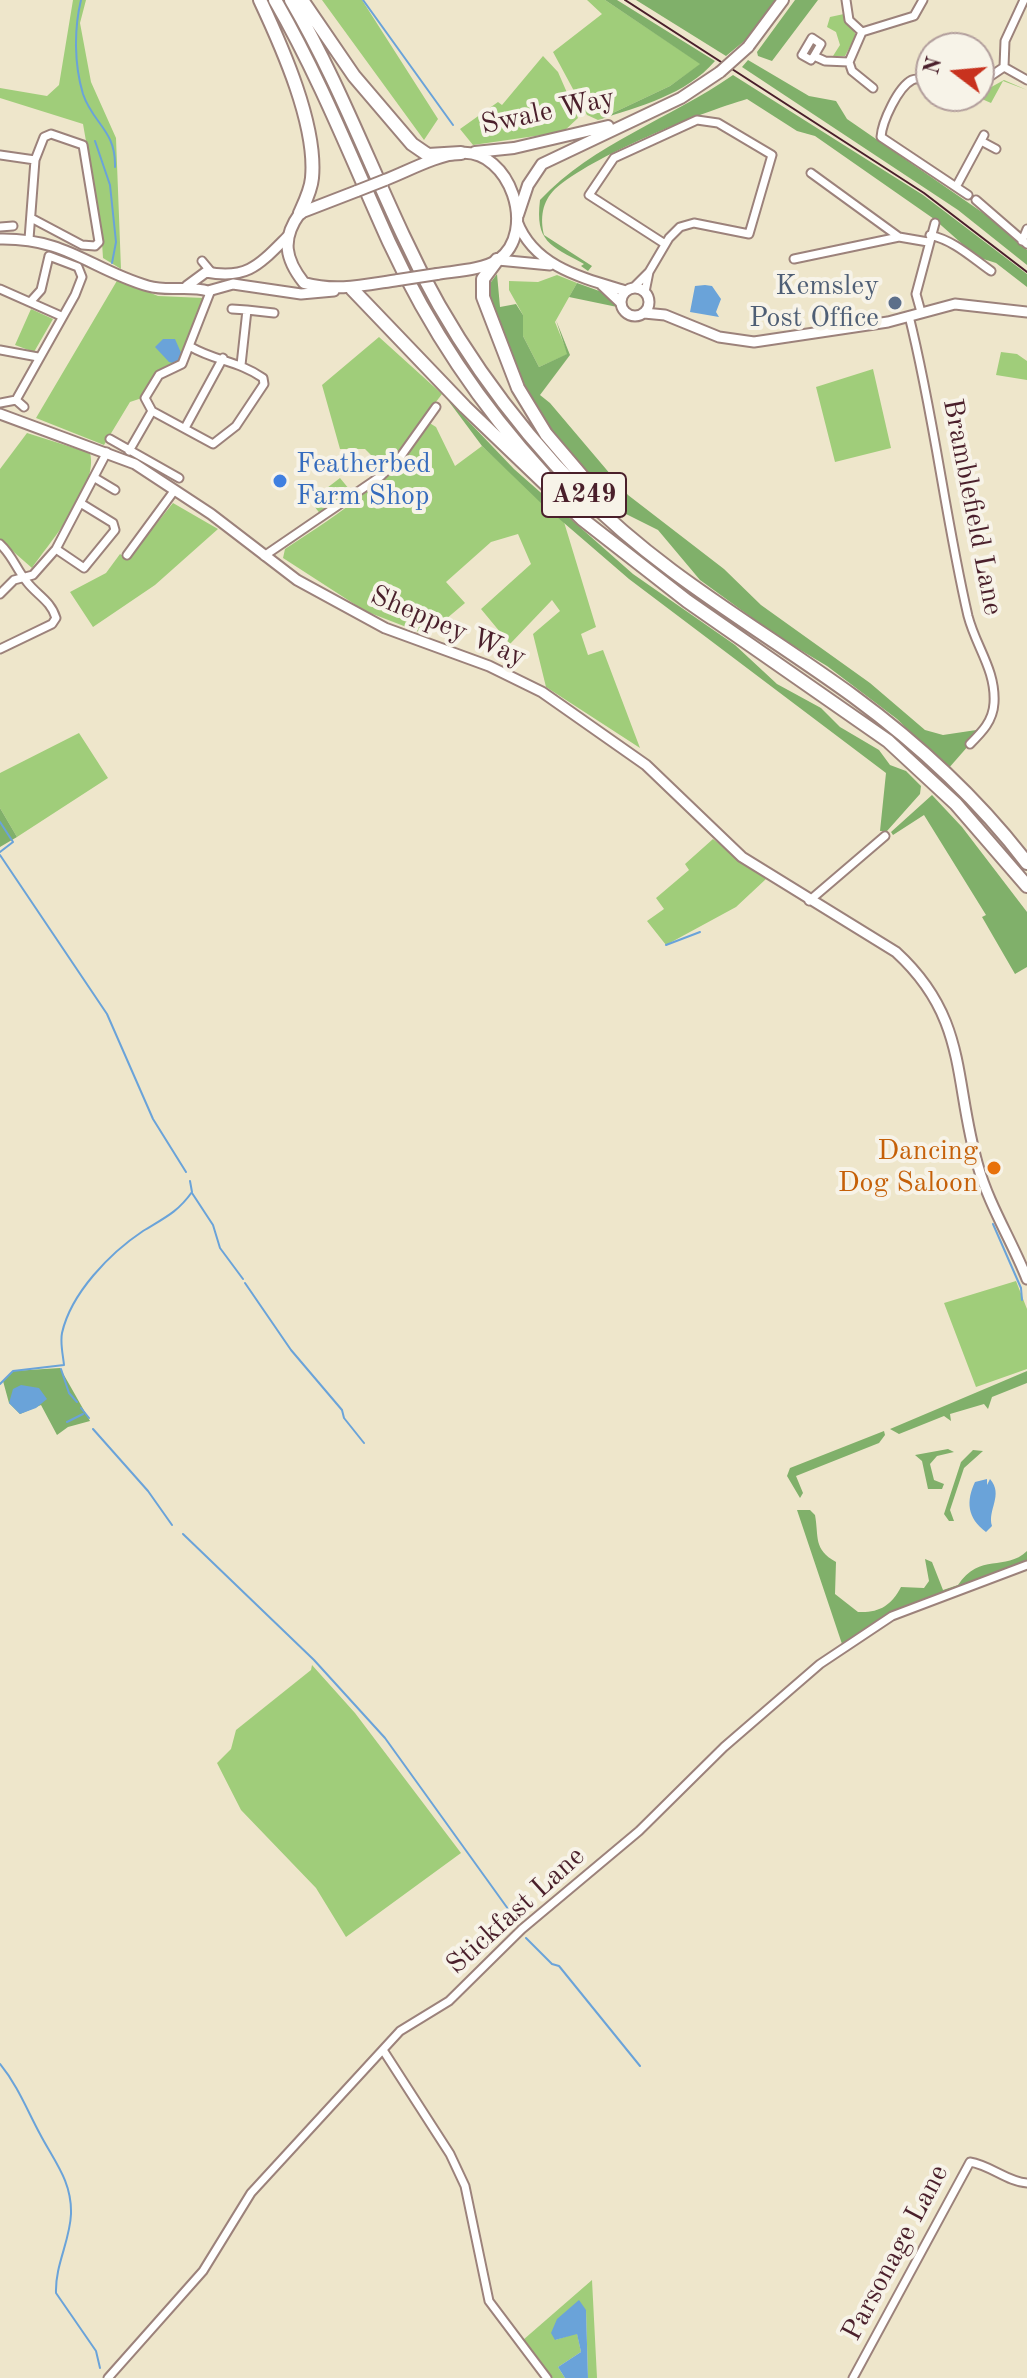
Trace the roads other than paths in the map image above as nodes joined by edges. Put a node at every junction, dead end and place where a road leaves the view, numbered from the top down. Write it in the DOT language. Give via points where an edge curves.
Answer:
graph roads {
  1 [pos="260,0"];
  2 [pos="275,0"];
  3 [pos="291,0"];
  4 [pos="302,0"];
  5 [pos="783,0"];
  6 [pos="846,0"];
  7 [pos="923,0"];
  8 [pos="1024,0"];
  9 [pos="862,32"];
  10 [pos="814,56"];
  11 [pos="849,62"];
  12 [pos="1004,67"];
  13 [pos="995,73"];
  14 [pos="915,80"];
  15 [pos="1027,80"];
  16 [pos="873,88"];
  17 [pos="645,115"];
  18 [pos="996,149"];
  19 [pos="461,153"];
  20 [pos="0,155"];
  21 [pos="35,160"];
  22 [pos="813,174"];
  23 [pos="956,187"];
  24 [pos="968,195"];
  25 [pos="976,200"];
  26 [pos="300,213"];
  27 [pos="516,218"];
  28 [pos="33,219"];
  29 [pos="935,223"];
  30 [pos="13,226"];
  31 [pos="0,227"];
  32 [pos="1027,229"];
  33 [pos="287,237"];
  34 [pos="899,237"];
  35 [pos="0,239"];
  36 [pos="29,239"];
  37 [pos="929,239"];
  38 [pos="1025,242"];
  39 [pos="665,244"];
  40 [pos="497,260"];
  41 [pos="794,260"];
  42 [pos="557,266"];
  43 [pos="991,271"];
  44 [pos="649,272"];
  45 [pos="201,276"];
  46 [pos="209,283"];
  47 [pos="602,285"];
  48 [pos="187,286"];
  49 [pos="0,289"];
  50 [pos="352,289"];
  51 [pos="630,289"];
  52 [pos="647,295"];
  53 [pos="32,300"];
  54 [pos="621,303"];
  55 [pos="232,309"];
  56 [pos="247,310"];
  57 [pos="921,312"];
  58 [pos="1027,312"];
  59 [pos="274,313"];
  60 [pos="644,313"];
  61 [pos="665,315"];
  62 [pos="61,316"];
  63 [pos="909,316"];
  64 [pos="191,347"];
  65 [pos="0,350"];
  66 [pos="38,357"];
  67 [pos="223,358"];
  68 [pos="241,365"];
  69 [pos="16,400"];
  70 [pos="0,403"];
  71 [pos="24,407"];
  72 [pos="436,407"];
  73 [pos="152,411"];
  74 [pos="0,414"];
  75 [pos="186,426"];
  76 [pos="110,439"];
  77 [pos="129,450"];
  78 [pos="107,452"];
  79 [pos="123,460"];
  80 [pos="95,478"];
  81 [pos="179,478"];
  82 [pos="115,490"];
  83 [pos="174,491"];
  84 [pos="82,504"];
  85 [pos="0,544"];
  86 [pos="56,549"];
  87 [pos="127,555"];
  88 [pos="264,556"];
  89 [pos="665,566"];
  90 [pos="23,577"];
  91 [pos="658,579"];
  92 [pos="0,594"];
  93 [pos="0,649"];
  94 [pos="970,744"];
  95 [pos="885,836"];
  96 [pos="1027,863"];
  97 [pos="1027,886"];
  98 [pos="809,901"];
  99 [pos="1027,1279"];
  100 [pos="1027,1565"];
  101 [pos="383,2050"];
  102 [pos="1027,2183"];
  103 [pos="108,2378"];
  104 [pos="547,2378"];
  105 [pos="853,2378"];
  1 -- 26 [label="highway" via="283,54 311,150 313,178"];
  2 -- 91 [label="highway, A249" via="308,58 403,269 452,354 548,478"];
  3 -- 89 [label="highway, A249" via="331,73 403,236 460,341 552,461"];
  4 -- 19 [label="highway" via="354,76 412,144 428,155"];
  5 -- 17 [label="main road, Swale Way, bridge" via="748,47 720,72"];
  6 -- 9 [label="street" via="849,20"];
  7 -- 9 [label="street" via="914,16"];
  8 -- 12 [label="street" via="1005,41"];
  9 -- 11 [label="street"];
  10 -- 11 [label="street"];
  11 -- 16 [label="street"];
  12 -- 13 [label="street"];
  12 -- 15 [label="street"];
  14 -- 23 [label="street" via="896,101 882,138"];
  17 -- 19 [label="main road, Swale Way" via="529,145"];
  17 -- 27 [label="main road, Swale Way" via="542,164"];
  18 -- 23 [label="street" via="982,138"];
  19 -- 26 [label="main road, Swale Way, bridge"];
  19 -- 27 [label="main road" via="480,156 505,176"];
  20 -- 21 [label="street"];
  21 -- 28 [label="street"];
  21 -- 28 [label="street" via="44,137 51,134 83,145 99,242 82,245"];
  22 -- 34 [label="street"];
  23 -- 24 [label="street"];
  25 -- 38 [label="street"];
  26 -- 33 [label="main road"];
  27 -- 40 [label="main road, Swale Way" via="514,235"];
  27 -- 42 [label="street" via="534,253"];
  28 -- 36 [label="street"];
  29 -- 37 [label="street"];
  30 -- 31 [label="street"];
  32 -- 38 [label="street"];
  33 -- 46 [label="street" via="253,270"];
  33 -- 50 [label="main road" via="288,261 304,283"];
  34 -- 37 [label="street"];
  34 -- 41 [label="street"];
  35 -- 36 [label="street"];
  36 -- 48 [label="street" via="64,247 143,284 174,290"];
  37 -- 43 [label="street" via="953,241 980,268"];
  37 -- 57 [label="street" via="916,294"];
  39 -- 39 [label="street" via="689,223 749,234 772,155 707,120 614,158 589,195"];
  39 -- 44 [label="street"];
  40 -- 42 [label="street"];
  40 -- 50 [label="main road, bridge"];
  40 -- 89 [label="highway, A249" via="483,279 483,297 524,399 566,460"];
  42 -- 47 [label="street"];
  44 -- 51 [label="street"];
  44 -- 52 [label="street"];
  45 -- 46 [label="street"];
  45 -- 46 [label="street" via="202,261"];
  45 -- 48 [label="street"];
  46 -- 48 [label="street"];
  46 -- 50 [label="street" via="301,294"];
  46 -- 64 [label="street"];
  47 -- 51 [label="street"];
  47 -- 54 [label="street"];
  49 -- 53 [label="street"];
  50 -- 91 [label="highway, A249" via="547,487"];
  51 -- 52 [label="street"];
  51 -- 54 [label="street"];
  52 -- 60 [label="street"];
  52 -- 61 [label="street"];
  53 -- 62 [label="street" via="39,309"];
  53 -- 62 [label="street" via="41,290 49,256 78,267 80,282"];
  54 -- 60 [label="street" via="627,314"];
  55 -- 56 [label="street"];
  56 -- 59 [label="street"];
  56 -- 68 [label="street"];
  57 -- 58 [label="street" via="964,303"];
  57 -- 63 [label="street"];
  60 -- 61 [label="street"];
  61 -- 63 [label="street" via="719,337 754,342"];
  62 -- 66 [label="street"];
  63 -- 94 [label="street, Bramblefield Lane" via="969,618 992,676 990,721"];
  64 -- 67 [label="street"];
  64 -- 73 [label="street" via="177,369 159,375 145,398"];
  65 -- 66 [label="street"];
  66 -- 69 [label="street"];
  67 -- 68 [label="street"];
  67 -- 75 [label="street"];
  68 -- 75 [label="street" via="264,384 236,426 213,444"];
  69 -- 70 [label="street"];
  69 -- 71 [label="street"];
  72 -- 88 [label="street" via="381,476"];
  73 -- 75 [label="street"];
  73 -- 77 [label="street"];
  74 -- 78 [label="street"];
  76 -- 77 [label="street"];
  77 -- 79 [label="street"];
  77 -- 81 [label="street"];
  78 -- 79 [label="street"];
  78 -- 80 [label="street"];
  79 -- 83 [label="street, Sheppey Way"];
  80 -- 82 [label="street"];
  80 -- 84 [label="street"];
  83 -- 87 [label="street"];
  83 -- 88 [label="street, Sheppey Way"];
  84 -- 86 [label="street"];
  84 -- 86 [label="street" via="113,523 115,530 84,568"];
  85 -- 90 [label="street" via="13,555"];
  86 -- 90 [label="street" via="33,575"];
  88 -- 98 [label="street, Sheppey Way" via="385,628 489,666 542,692 646,765 742,857"];
  89 -- 96 [label="highway, A249" via="896,728 967,795"];
  90 -- 92 [label="street"];
  90 -- 93 [label="street" via="56,618"];
  91 -- 97 [label="highway, A249" via="888,741 956,804"];
  95 -- 98 [label="street"];
  98 -- 99 [label="street, Sheppey Way" via="896,952 936,1003 957,1050 965,1116 979,1170"];
  100 -- 101 [label="street, Stickfast Lane" via="892,1616 820,1664 724,1747 639,1831 522,1929 460,1991 400,2031"];
  101 -- 103 [label="street, Stickfast Lane" via="251,2193 203,2271"];
  101 -- 104 [label="street" via="465,2186 489,2301"];
  102 -- 105 [label="street, Parsonage Lane" via="970,2162"];
}
